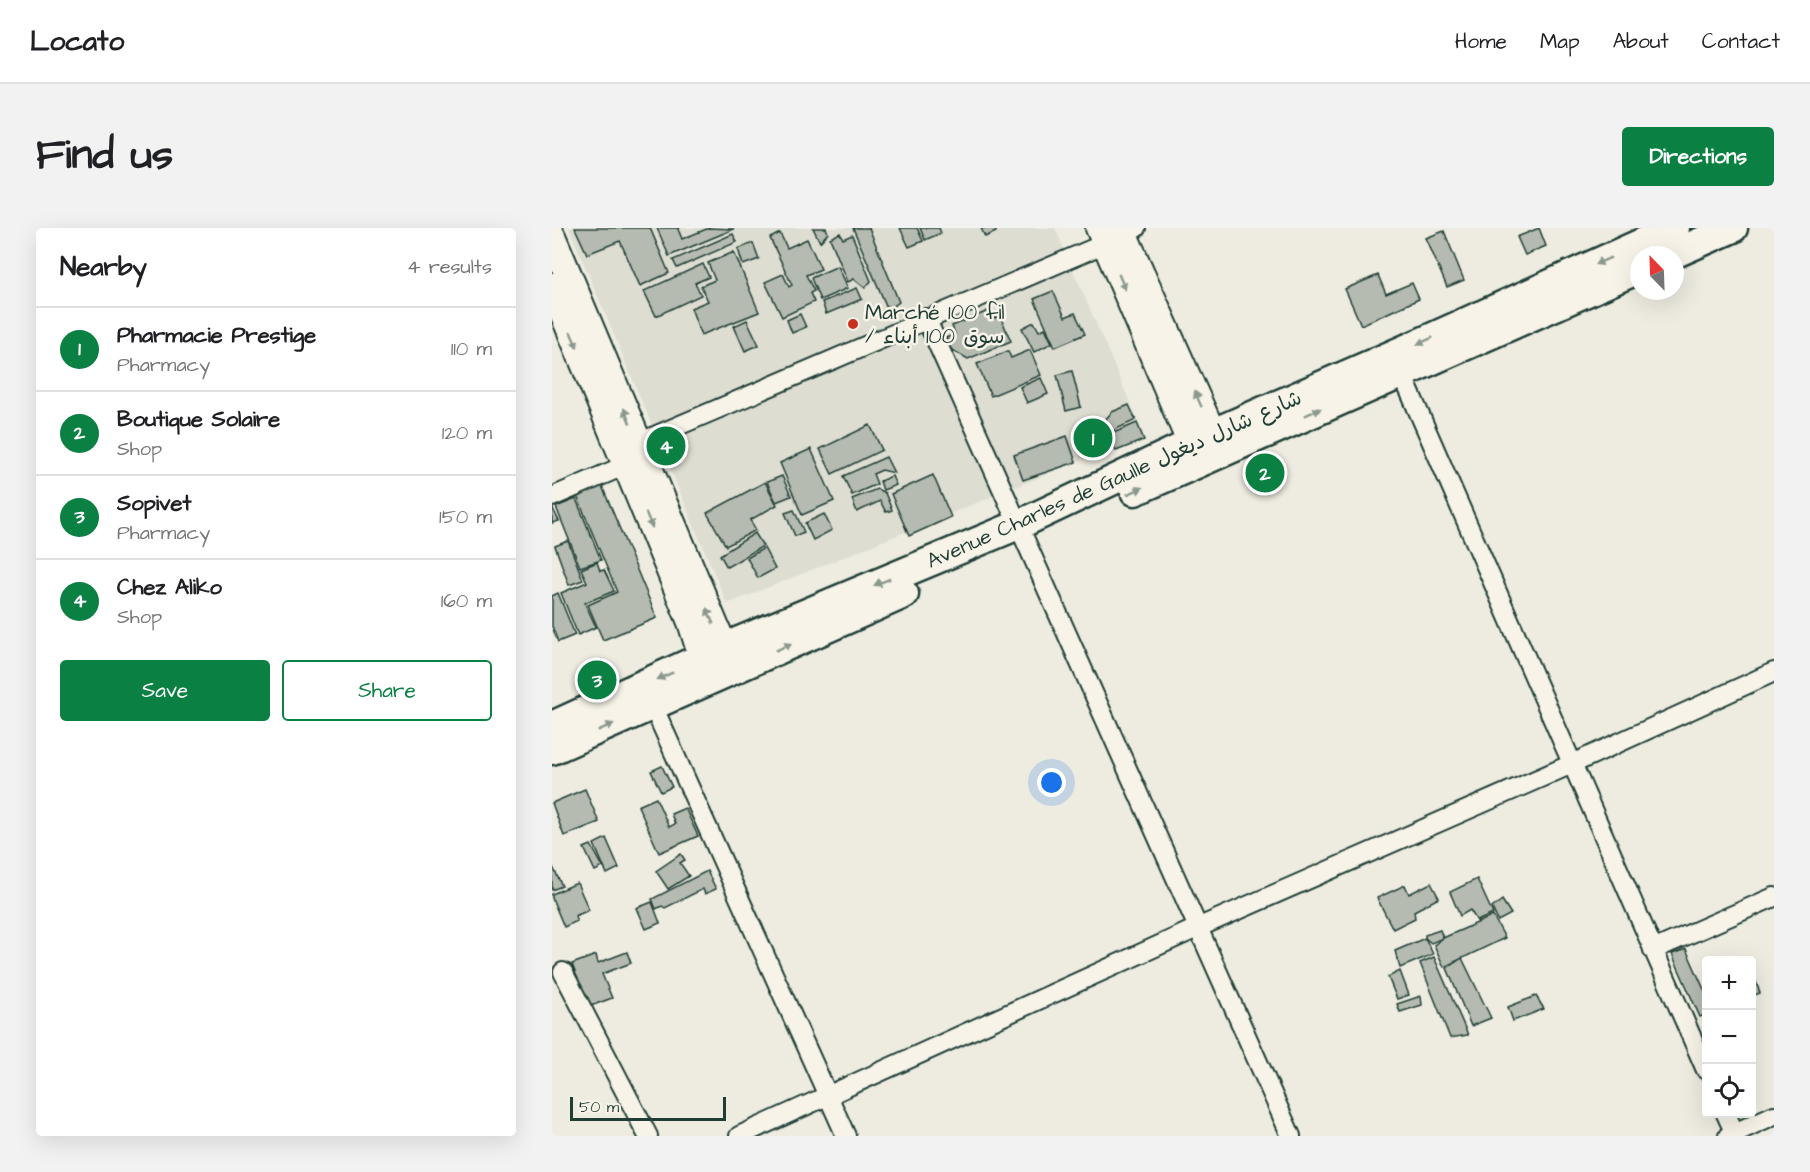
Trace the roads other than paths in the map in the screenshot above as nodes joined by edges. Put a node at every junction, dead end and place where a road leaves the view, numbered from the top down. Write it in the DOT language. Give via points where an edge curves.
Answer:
graph roads {
  1 [pos="1675,228"];
  2 [pos="1733,228"];
  3 [pos="1117,232"];
  4 [pos="552,236"];
  5 [pos="1684,249"];
  6 [pos="1630,273"];
  7 [pos="553,291"];
  8 [pos="926,318"];
  9 [pos="1402,374"];
  10 [pos="1206,448"];
  11 [pos="632,454"];
  12 [pos="552,497"];
  13 [pos="1021,533"];
  14 [pos="717,664"];
  15 [pos="1774,672"];
  16 [pos="653,706"];
  17 [pos="552,726"];
  18 [pos="552,750"];
  19 [pos="1572,764"];
  20 [pos="1774,897"];
  21 [pos="1197,928"];
  22 [pos="1653,950"];
  23 [pos="563,972"];
  24 [pos="1704,1064"];
  25 [pos="828,1096"];
  26 [pos="1774,1115"];
  27 [pos="1728,1118"];
  28 [pos="1733,1135"];
  29 [pos="648,1136"];
  30 [pos="739,1136"];
  31 [pos="846,1136"];
  32 [pos="1291,1136"];
  1 -- 10 [label="main road, Avenue Charles de Gaulle شارع شارل ديغول, one-way" via="1424,341"];
  2 -- 5 [label="main road"];
  3 -- 8 [label="street"];
  3 -- 10 [label="main road"];
  11 -- 4 [label="main road, one-way"];
  6 -- 9 [label="main road, Avenue Charles de Gaulle شارع شارل ديغول"];
  7 -- 11 [label="main road, one-way"];
  8 -- 11 [label="street"];
  8 -- 13 [label="street"];
  10 -- 9 [label="main road, Avenue Charles de Gaulle شارع شارل ديغول, one-way"];
  9 -- 19 [label="street"];
  10 -- 13 [label="main road, Avenue Charles de Gaulle شارع شارل ديغول"];
  11 -- 12 [label="street"];
  11 -- 14 [label="main road"];
  13 -- 14 [label="main road, Avenue Charles de Gaulle شارع شارل ديغول"];
  13 -- 21 [label="street"];
  14 -- 16 [label="main road, Avenue Charles de Gaulle شارع شارل ديغول"];
  14 -- 17 [label="main road, Avenue Charles de Gaulle شارع شارل ديغول, one-way"];
  15 -- 19 [label="street"];
  18 -- 16 [label="main road, Avenue Charles de Gaulle شارع شارل ديغول, one-way"];
  16 -- 25 [label="street"];
  19 -- 21 [label="street"];
  19 -- 22 [label="street"];
  20 -- 22 [label="street"];
  21 -- 25 [label="street"];
  21 -- 32 [label="street"];
  22 -- 24 [label="street"];
  23 -- 29 [label="street"];
  25 -- 30 [label="street"];
  25 -- 31 [label="street"];
  26 -- 28 [label="street"];
  27 -- 28 [label="street"];
}
